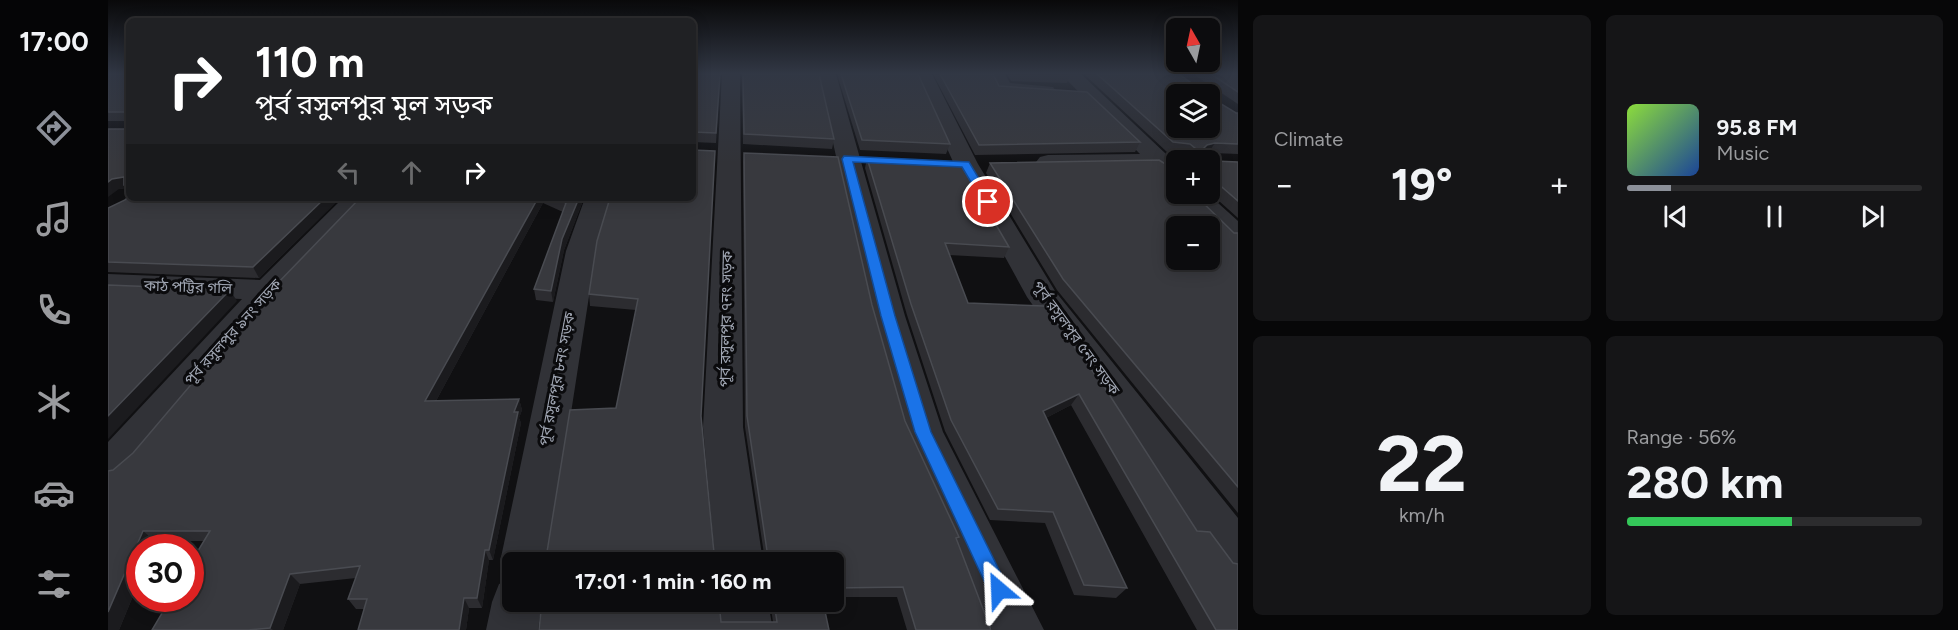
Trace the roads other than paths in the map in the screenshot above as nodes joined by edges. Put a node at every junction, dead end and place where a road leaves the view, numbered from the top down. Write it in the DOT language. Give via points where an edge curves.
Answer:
graph roads {
  1 [pos="730,103"];
  2 [pos="834,103"];
  3 [pos="938,103"];
  4 [pos="1101,103"];
  5 [pos="1166,159"];
  6 [pos="1166,160"];
  7 [pos="1025,163"];
  8 [pos="355,201"];
  9 [pos="596,201"];
  10 [pos="1204,204"];
  11 [pos="1238,236"];
  12 [pos="108,284"];
  13 [pos="268,290"];
  14 [pos="108,466"];
  15 [pos="526,552"];
  16 [pos="738,552"];
  17 [pos="1238,555"];
  18 [pos="515,612"];
  19 [pos="744,612"];
  20 [pos="512,630"];
  21 [pos="747,630"];
  22 [pos="1018,630"];
  1 -- 16 [label="street, পূর্ব রসুলপুর ৭নং সড়ক" via="723,427"];
  2 -- 22 [label="street" via="888,316 923,432"];
  3 -- 17 [label="street, পূর্ব রসুলপুর ৫নং সড়ক" via="1043,297"];
  4 -- 5 [label="street"];
  6 -- 7 [label="street"];
  8 -- 13 [label="street, পূর্ব রসুলপুর ৯নং সড়ক"];
  9 -- 15 [label="street, পূর্ব রসুলপুর ৮নং সড়ক" via="581,250"];
  10 -- 11 [label="street"];
  12 -- 13 [label="street, কাঠ পট্টির গলি"];
  13 -- 14 [label="street, পূর্ব রসুলপুর ৯নং সড়ক" via="127,451"];
  18 -- 20 [label="street"];
  19 -- 21 [label="street"];
}
